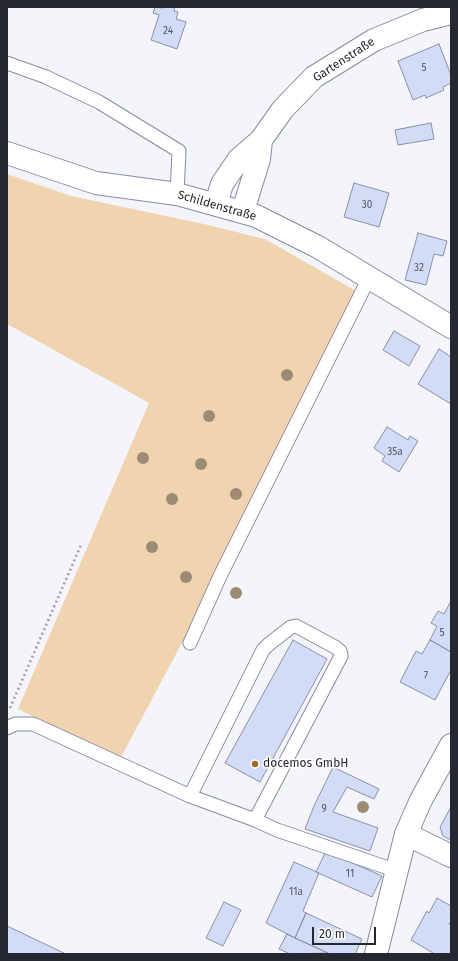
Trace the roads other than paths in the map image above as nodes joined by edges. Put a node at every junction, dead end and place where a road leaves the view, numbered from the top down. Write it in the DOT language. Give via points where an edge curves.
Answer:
graph roads {
  1 [pos="451,13"];
  2 [pos="7,63"];
  3 [pos="261,140"];
  4 [pos="7,153"];
  5 [pos="177,194"];
  6 [pos="216,204"];
  7 [pos="243,211"];
  8 [pos="369,278"];
  9 [pos="451,327"];
  10 [pos="190,643"];
  11 [pos="7,728"];
  12 [pos="451,745"];
  13 [pos="190,796"];
  14 [pos="255,820"];
  15 [pos="406,834"];
  16 [pos="451,856"];
  17 [pos="397,871"];
  18 [pos="376,954"];
  1 -- 3 [label="street, Gartenstraße" via="423,20 374,40 314,77 283,109"];
  2 -- 5 [label="lane" via="46,77 100,102 179,151"];
  3 -- 6 [label="street, Gartenstraße" via="239,159 222,184"];
  3 -- 7 [label="street, Gartenstraße"];
  4 -- 5 [label="street, Schildenstraße" via="96,183"];
  5 -- 6 [label="street, Schildenstraße"];
  6 -- 7 [label="street, Schildenstraße"];
  7 -- 8 [label="street, Schildenstraße" via="318,247"];
  8 -- 9 [label="street, Schildenstraße"];
  8 -- 10 [label="lane" via="220,576"];
  11 -- 13 [label="lane" via="15,724 33,724"];
  12 -- 15 [label="street"];
  13 -- 14 [label="lane"];
  13 -- 14 [label="lane" via="263,650 296,626 335,647 341,656"];
  14 -- 17 [label="lane"];
  15 -- 16 [label="street"];
  15 -- 17 [label="street"];
  17 -- 18 [label="street"];
}
